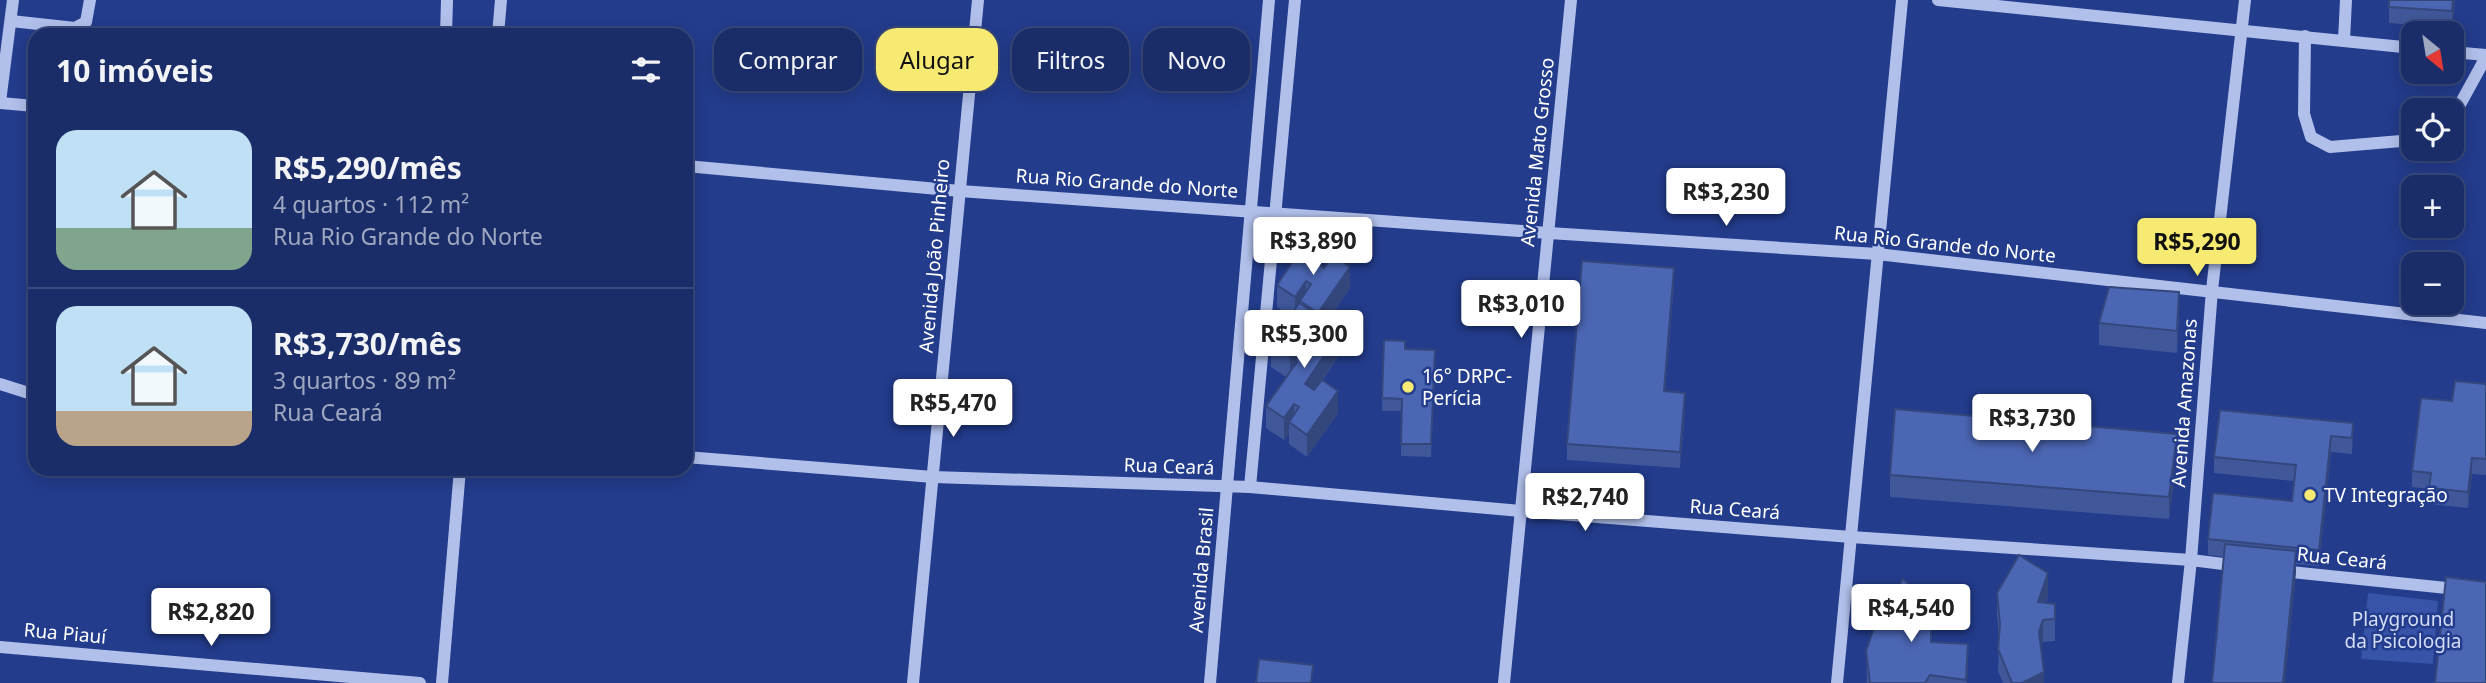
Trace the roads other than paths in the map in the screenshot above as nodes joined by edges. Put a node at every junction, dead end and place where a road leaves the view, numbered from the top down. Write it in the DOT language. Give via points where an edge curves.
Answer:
graph roads {
  1 [pos="13,0"];
  2 [pos="90,0"];
  3 [pos="447,0"];
  4 [pos="500,0"];
  5 [pos="978,0"];
  6 [pos="1269,0"];
  7 [pos="1295,0"];
  8 [pos="1572,0"];
  9 [pos="1902,0"];
  10 [pos="1938,0"];
  11 [pos="2245,0"];
  12 [pos="2346,0"];
  13 [pos="10,21"];
  14 [pos="56,28"];
  15 [pos="79,28"];
  16 [pos="446,28"];
  17 [pos="498,28"];
  18 [pos="2243,30"];
  19 [pos="2305,36"];
  20 [pos="2344,40"];
  21 [pos="2401,47"];
  22 [pos="2464,53"];
  23 [pos="2486,56"];
  24 [pos="2463,98"];
  25 [pos="0,103"];
  26 [pos="28,105"];
  27 [pos="2401,141"];
  28 [pos="693,167"];
  29 [pos="960,191"];
  30 [pos="1251,211"];
  31 [pos="1277,212"];
  32 [pos="1549,233"];
  33 [pos="1877,254"];
  34 [pos="2212,292"];
  35 [pos="2486,323"];
  36 [pos="0,384"];
  37 [pos="28,393"];
  38 [pos="693,458"];
  39 [pos="459,476"];
  40 [pos="933,477"];
  41 [pos="1250,487"];
  42 [pos="1227,488"];
  43 [pos="1521,511"];
  44 [pos="1851,537"];
  45 [pos="2191,560"];
  46 [pos="2248,567"];
  47 [pos="2272,570"];
  48 [pos="2486,592"];
  49 [pos="0,647"];
  50 [pos="420,683"];
  51 [pos="442,683"];
  52 [pos="913,683"];
  53 [pos="1210,683"];
  54 [pos="1504,683"];
  55 [pos="1837,683"];
  56 [pos="2178,683"];
  1 -- 13 [label="street"];
  2 -- 15 [label="street" via="86,22"];
  3 -- 16 [label="street"];
  4 -- 17 [label="street"];
  5 -- 29 [label="street, Avenida João Pinheiro"];
  6 -- 30 [label="street, Avenida Brasil"];
  7 -- 31 [label="street"];
  8 -- 32 [label="street, Avenida Mato Grosso"];
  9 -- 33 [label="street"];
  10 -- 18 [label="street"];
  11 -- 18 [label="street, Avenida Amazonas"];
  12 -- 20 [label="street"];
  13 -- 14 [label="street"];
  13 -- 25 [label="street"];
  18 -- 19 [label="street"];
  18 -- 34 [label="street, Avenida Amazonas"];
  19 -- 20 [label="street"];
  19 -- 27 [label="street" via="2304,114 2311,137 2330,147"];
  20 -- 21 [label="street"];
  22 -- 23 [label="street"];
  23 -- 24 [label="street"];
  25 -- 26 [label="street"];
  28 -- 29 [label="street, Rua Rio Grande do Norte"];
  29 -- 30 [label="street, Rua Rio Grande do Norte"];
  29 -- 40 [label="street, Avenida João Pinheiro"];
  30 -- 31 [label="street, Rua Rio Grande do Norte"];
  30 -- 42 [label="street, Avenida Brasil"];
  31 -- 32 [label="street, Rua Rio Grande do Norte"];
  31 -- 41 [label="street"];
  32 -- 33 [label="street, Rua Rio Grande do Norte"];
  32 -- 43 [label="street, Avenida Mato Grosso"];
  33 -- 34 [label="street, Rua Rio Grande do Norte"];
  33 -- 44 [label="street"];
  34 -- 35 [label="street, Rua Rio Grande do Norte"];
  34 -- 45 [label="street, Avenida Amazonas"];
  36 -- 37 [label="street"];
  38 -- 40 [label="street, Rua Ceará"];
  39 -- 51 [label="street"];
  40 -- 42 [label="street, Rua Ceará"];
  40 -- 52 [label="street, Avenida João Pinheiro"];
  41 -- 42 [label="street, Rua Ceará"];
  41 -- 43 [label="street, Rua Ceará"];
  42 -- 53 [label="street, Avenida Brasil"];
  43 -- 44 [label="street, Rua Ceará"];
  43 -- 54 [label="street, Avenida Mato Grosso"];
  44 -- 45 [label="street, Rua Ceará"];
  44 -- 55 [label="street"];
  45 -- 46 [label="street, Rua Ceará"];
  45 -- 56 [label="street, Avenida Amazonas"];
  47 -- 48 [label="street, Rua Ceará"];
  49 -- 50 [label="street, Rua Piauí"];
}
